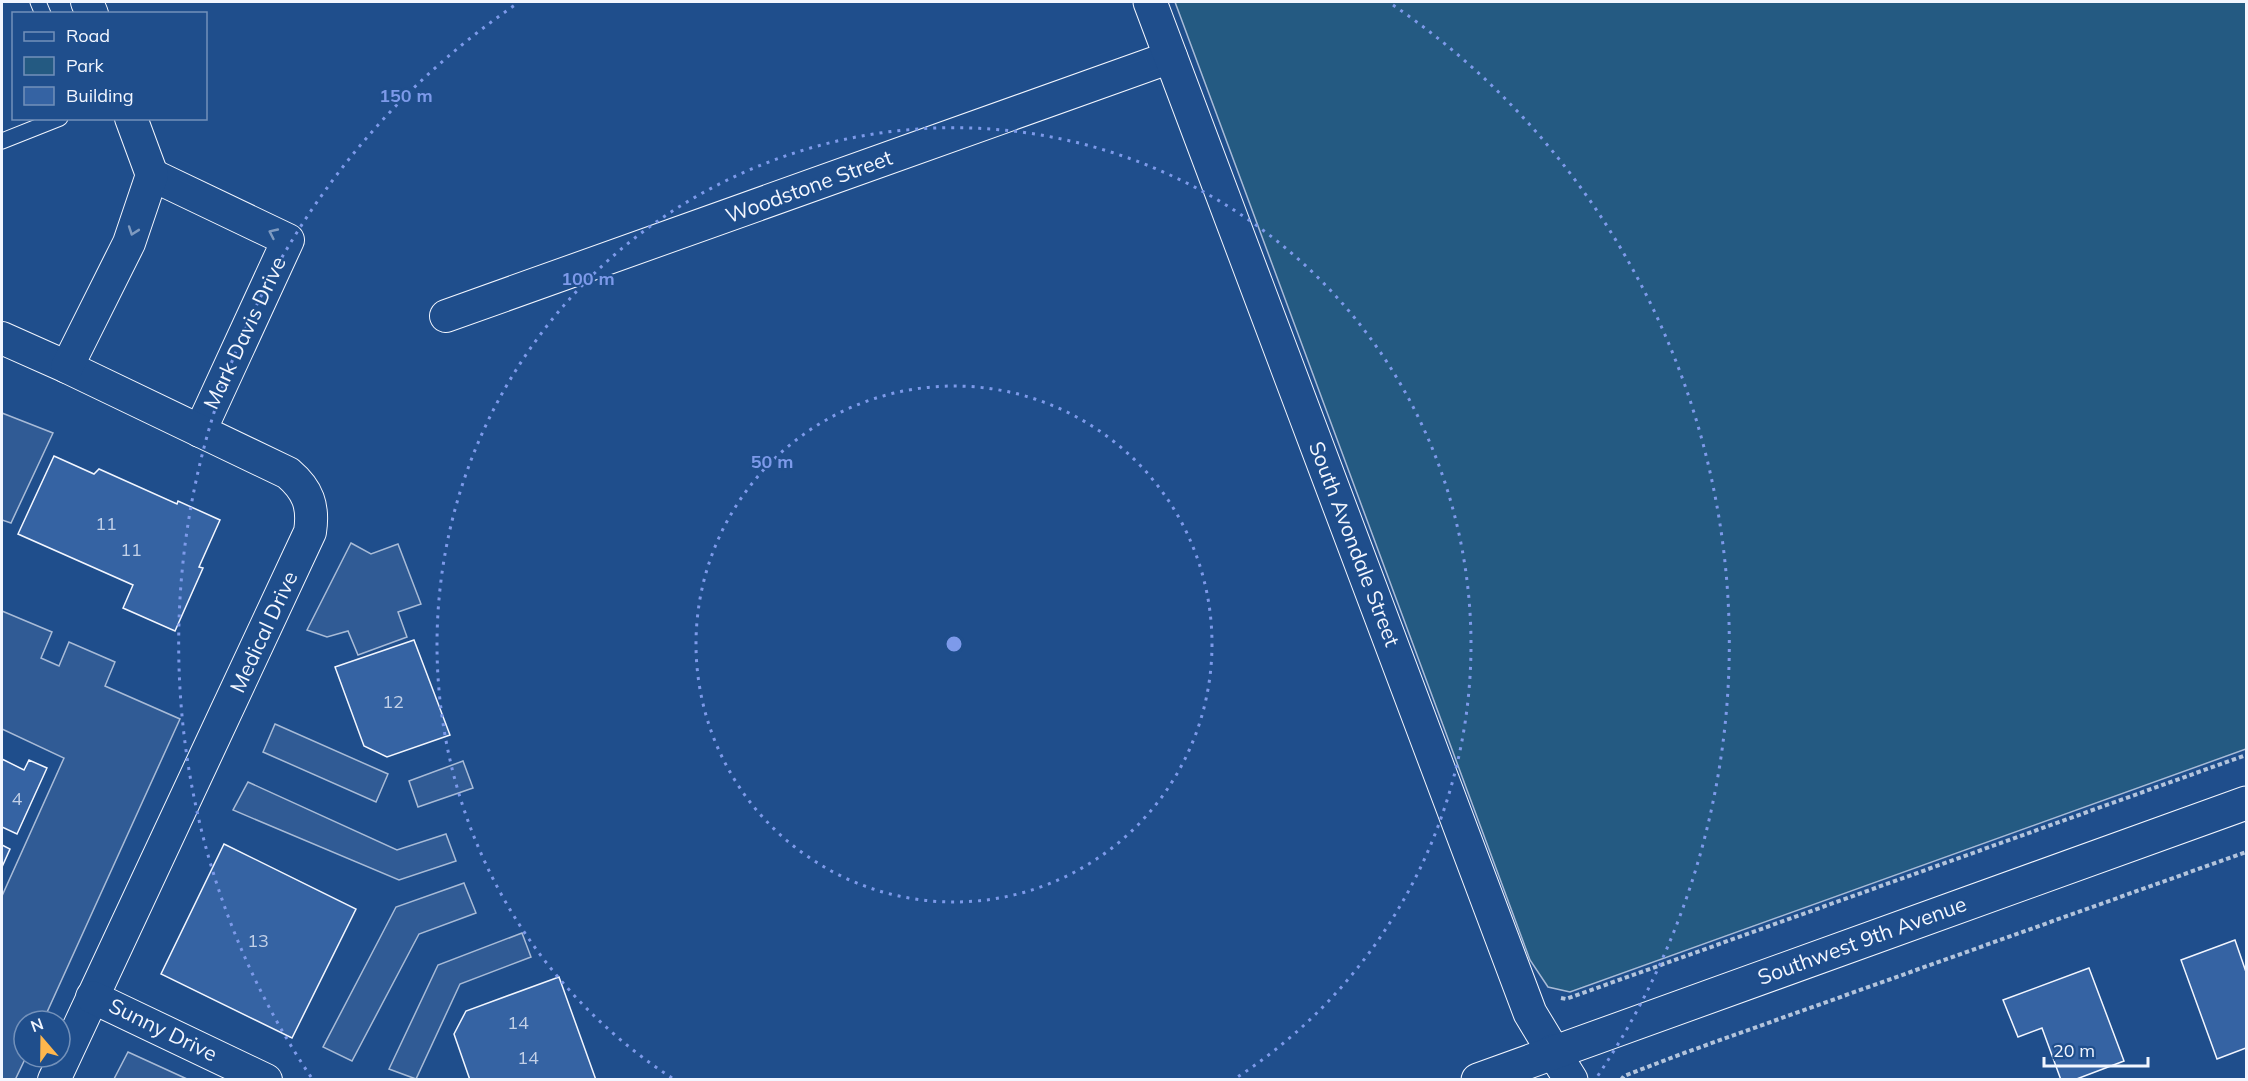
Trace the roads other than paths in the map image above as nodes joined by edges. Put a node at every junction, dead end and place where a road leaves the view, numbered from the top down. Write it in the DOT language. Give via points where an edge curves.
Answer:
graph roads {
  1 [pos="1150,2"];
  2 [pos="1171,57"];
  3 [pos="55,120"];
  4 [pos="132,120"];
  5 [pos="2,141"];
  6 [pos="152,175"];
  7 [pos="446,316"];
  8 [pos="2,338"];
  9 [pos="67,367"];
  10 [pos="200,431"];
  11 [pos="2247,803"];
  12 [pos="92,997"];
  13 [pos="1553,1052"];
  14 [pos="54,1080"];
  15 [pos="266,1080"];
  16 [pos="1478,1080"];
  17 [pos="1571,1080"];
  1 -- 2 [label="street, South Avondale Street"];
  2 -- 7 [label="street, Woodstone Street"];
  2 -- 13 [label="street, South Avondale Street" via="1530,1013"];
  3 -- 5 [label="lane"];
  4 -- 6 [label="street"];
  6 -- 9 [label="street, one-way" via="129,243"];
  10 -- 6 [label="street, Mark Davis Drive, one-way" via="288,240"];
  8 -- 9 [label="street, Medical Drive"];
  9 -- 10 [label="street, Medical Drive"];
  10 -- 12 [label="street, Medical Drive" via="301,484 313,512 310,532"];
  11 -- 13 [label="street, Southwest 9th Avenue"];
  12 -- 14 [label="street, Medical Drive"];
  12 -- 15 [label="street, Sunny Drive"];
  13 -- 16 [label="street, Southwest 9th Avenue"];
  13 -- 17 [label="street, South Avondale Street"];
}
